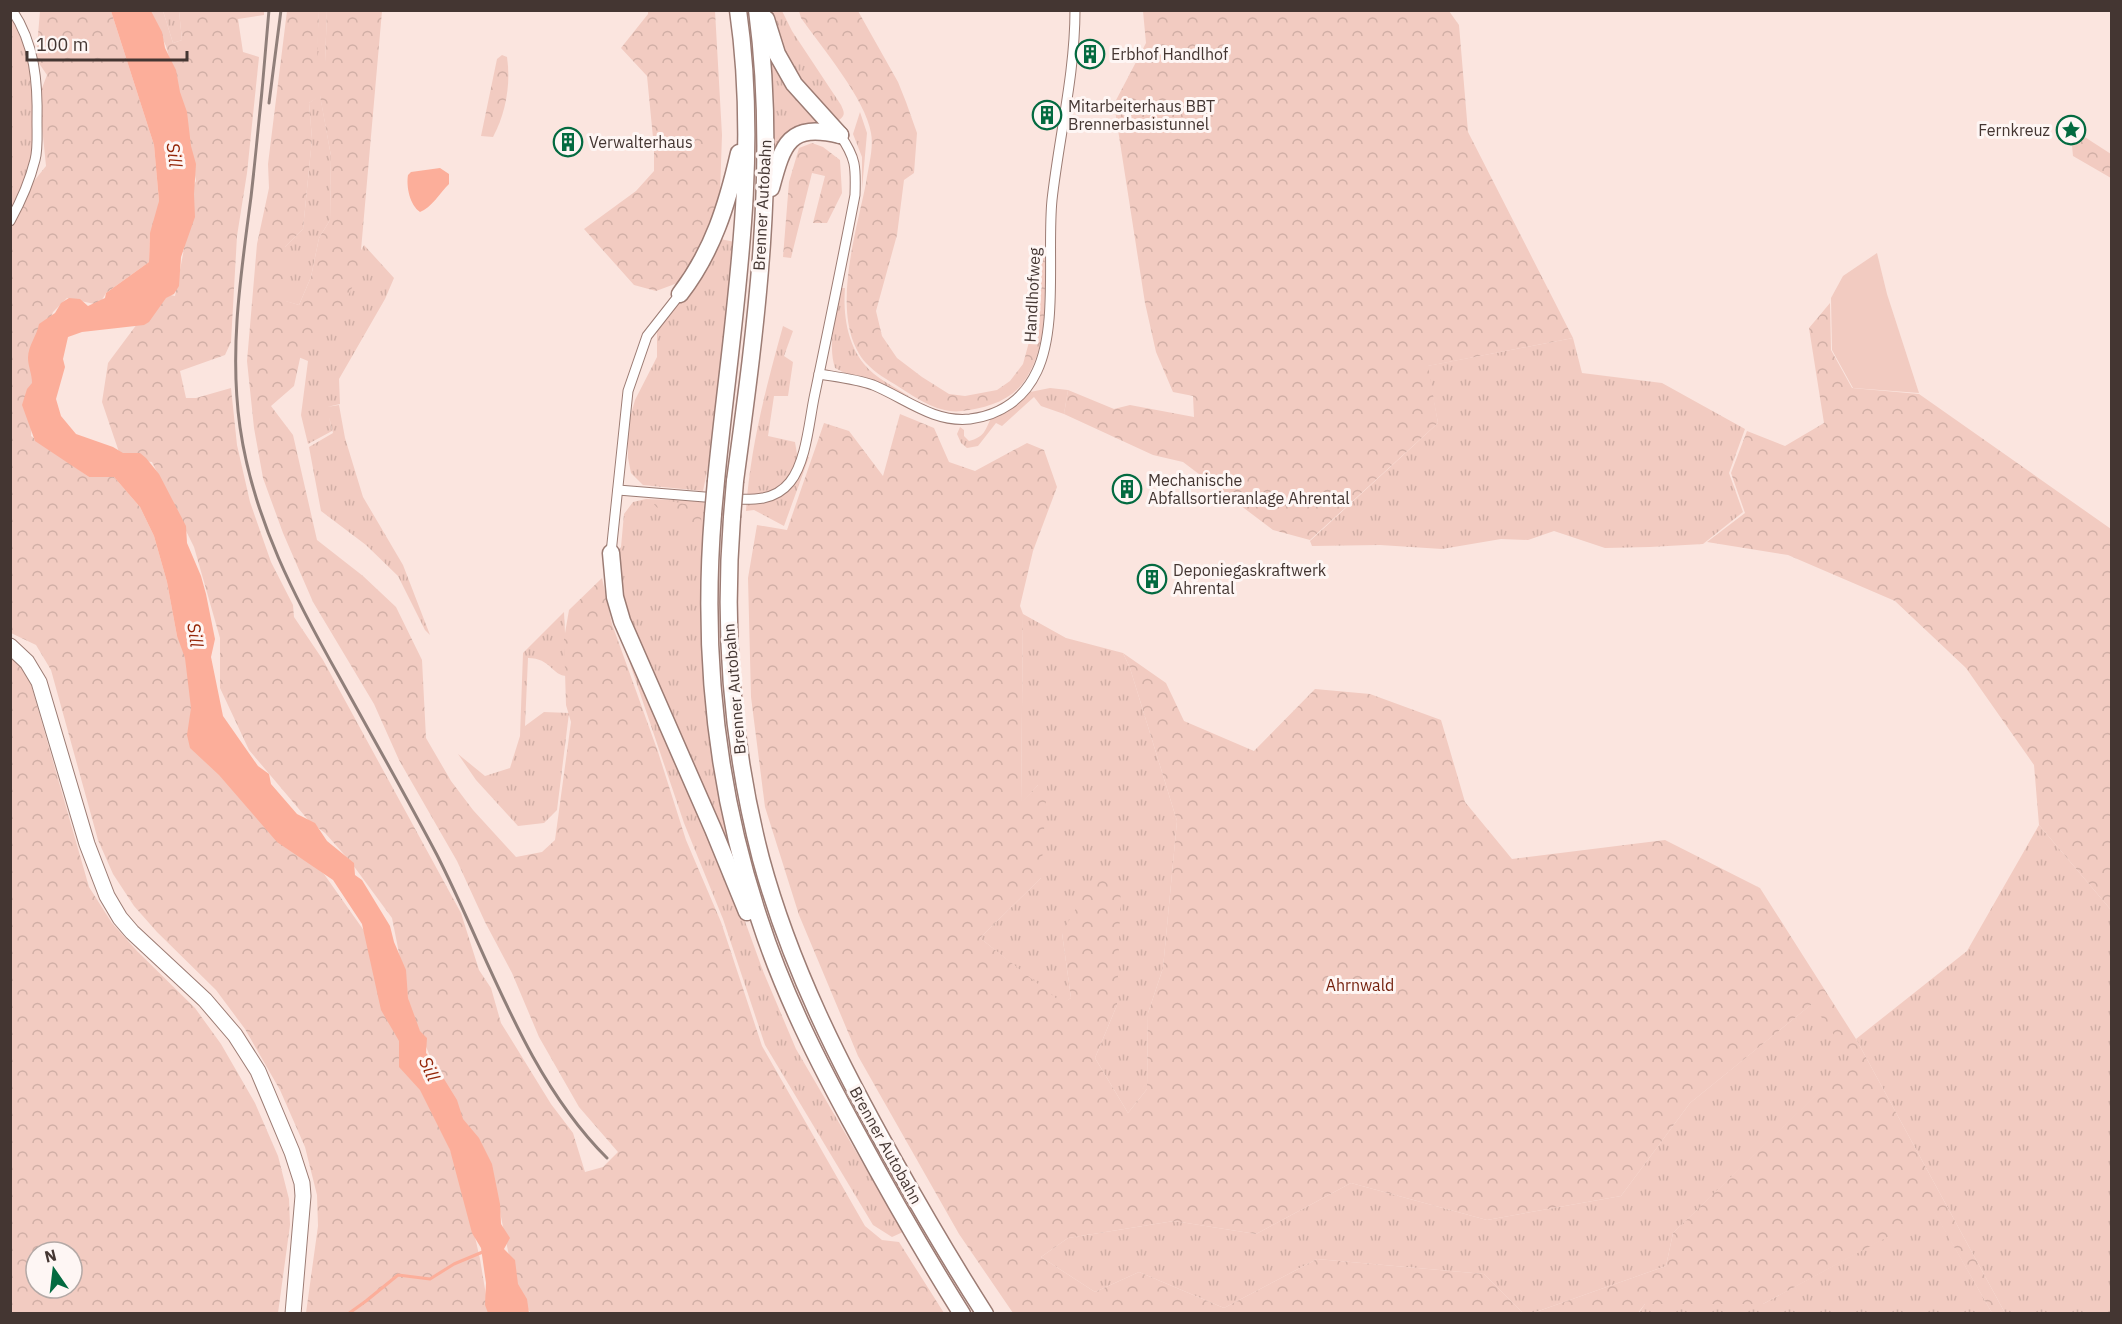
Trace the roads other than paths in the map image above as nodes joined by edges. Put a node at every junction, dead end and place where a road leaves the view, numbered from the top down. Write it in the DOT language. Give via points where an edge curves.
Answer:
graph roads {
  1 [pos="12,10"];
  2 [pos="738,10"];
  3 [pos="757,10"];
  4 [pos="764,10"];
  5 [pos="1075,10"];
  6 [pos="746,120"];
  7 [pos="840,135"];
  8 [pos="764,213"];
  9 [pos="10,221"];
  10 [pos="680,294"];
  11 [pos="819,374"];
  12 [pos="618,490"];
  13 [pos="611,553"];
  14 [pos="10,646"];
  15 [pos="777,968"];
  16 [pos="293,1314"];
  17 [pos="962,1314"];
  18 [pos="985,1314"];
  1 -- 9 [label="street" via="32,52 38,95 35,160"];
  2 -- 6 [label="highway, Brenner Autobahn"];
  3 -- 8 [label="highway, Brenner Autobahn" via="765,103"];
  4 -- 7 [label="highway" via="787,73 802,96"];
  5 -- 11 [label="street, Handlhofweg" via="1051,212 1047,342 1029,385 1019,397 997,411 977,418 953,419 931,414 871,384"];
  6 -- 10 [label="highway" via="723,217 705,258"];
  6 -- 15 [label="highway, Brenner Autobahn, bridge" via="742,242 713,514 710,645 717,736 732,821"];
  7 -- 8 [label="highway" via="812,131 790,140 779,160"];
  7 -- 11 [label="street" via="851,151 856,170 855,195"];
  8 -- 18 [label="highway, Brenner Autobahn, bridge" via="735,481 728,619 732,696 747,800 771,893 805,984 842,1064 924,1215"];
  10 -- 12 [label="street" via="646,336 625,403"];
  11 -- 12 [label="street" via="798,467 789,483 773,495 750,500"];
  12 -- 13 [label="street"];
  13 -- 15 [label="highway" via="615,597 628,634 750,917"];
  14 -- 16 [label="main road" via="27,662 39,682 87,844 107,896 132,932 205,1000 235,1035 258,1071 284,1131 303,1197"];
  15 -- 17 [label="highway, Brenner Autobahn" via="840,1102"];
}
